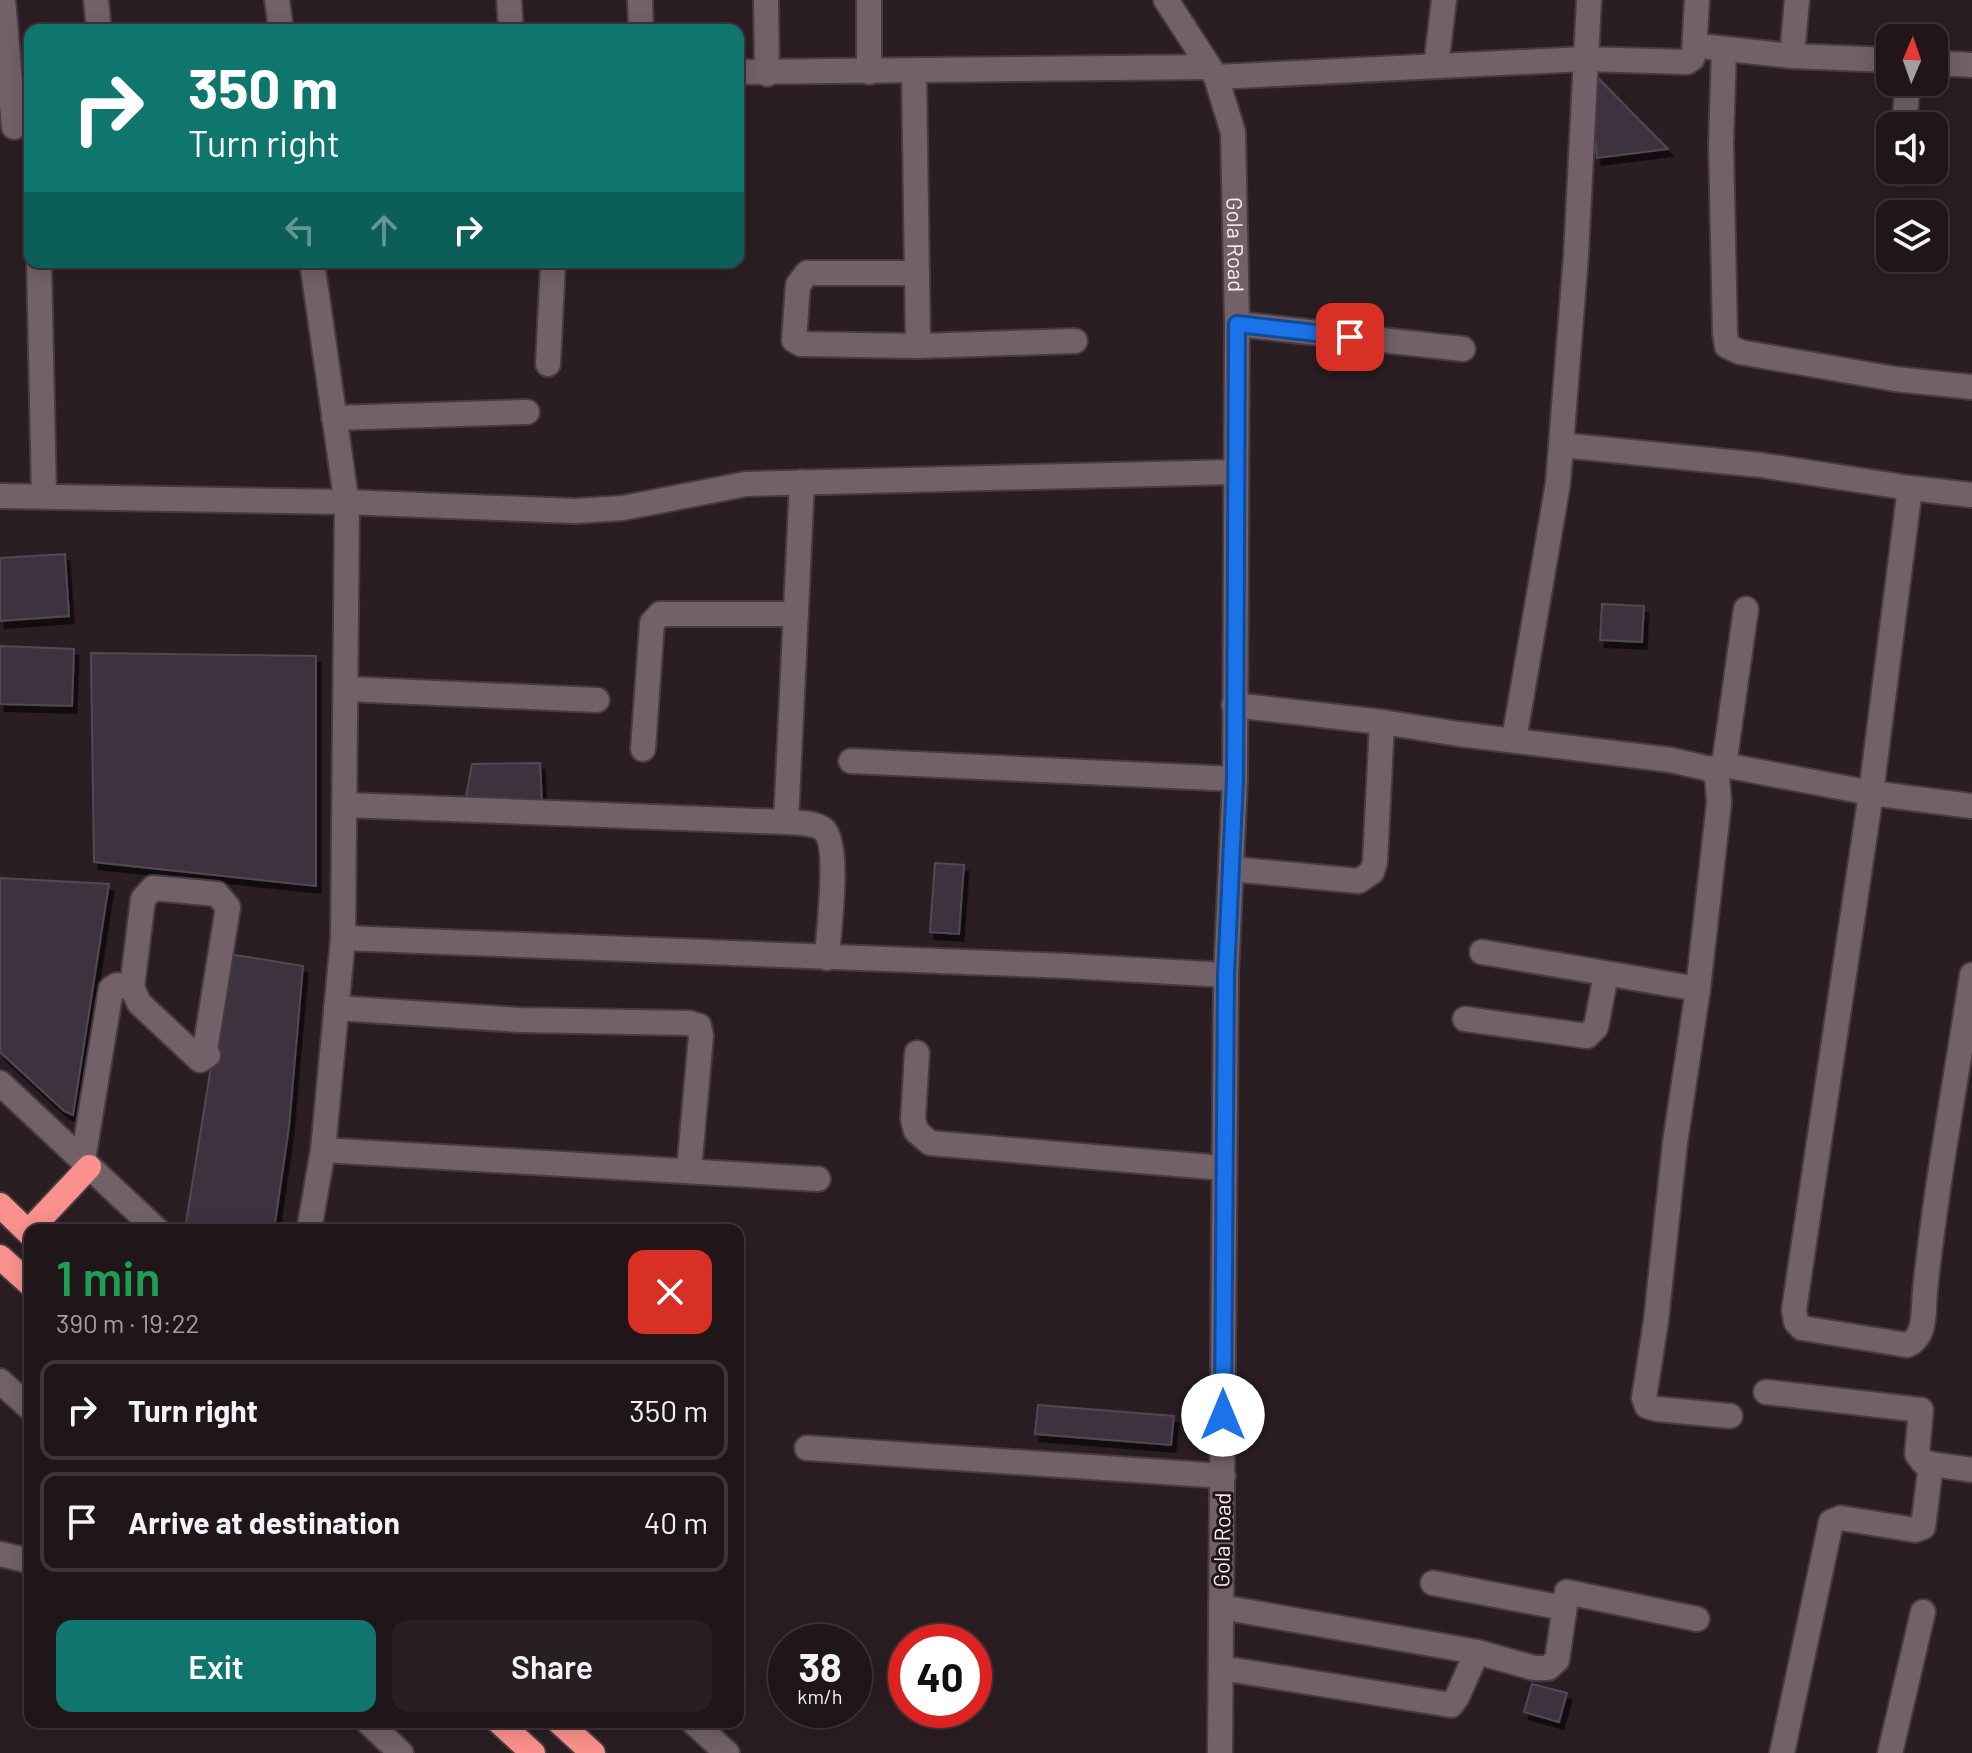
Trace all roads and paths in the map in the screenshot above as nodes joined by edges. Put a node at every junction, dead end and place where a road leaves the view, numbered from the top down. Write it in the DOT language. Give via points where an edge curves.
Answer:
graph roads {
  1 [pos="3,0"];
  2 [pos="96,0"];
  3 [pos="277,0"];
  4 [pos="509,0"];
  5 [pos="640,0"];
  6 [pos="766,0"];
  7 [pos="869,0"];
  8 [pos="1166,0"];
  9 [pos="1444,0"];
  10 [pos="1589,0"];
  11 [pos="1697,0"];
  12 [pos="1797,0"];
  13 [pos="98,24"];
  14 [pos="280,24"];
  15 [pos="511,24"];
  16 [pos="641,24"];
  17 [pos="1695,45"];
  18 [pos="1724,49"];
  19 [pos="1792,56"];
  20 [pos="1584,59"];
  21 [pos="1876,59"];
  22 [pos="1948,64"];
  23 [pos="1972,65"];
  24 [pos="1436,66"];
  25 [pos="744,72"];
  26 [pos="869,72"];
  27 [pos="914,72"];
  28 [pos="1213,72"];
  29 [pos="767,74"];
  30 [pos="14,127"];
  31 [pos="39,268"];
  32 [pos="313,268"];
  33 [pos="553,268"];
  34 [pos="917,273"];
  35 [pos="1237,324"];
  36 [pos="1075,341"];
  37 [pos="918,346"];
  38 [pos="1463,349"];
  39 [pos="548,364"];
  40 [pos="1972,387"];
  41 [pos="527,412"];
  42 [pos="334,418"];
  43 [pos="1561,445"];
  44 [pos="1235,472"];
  45 [pos="802,482"];
  46 [pos="1910,488"];
  47 [pos="1972,495"];
  48 [pos="0,496"];
  49 [pos="44,496"];
  50 [pos="346,502"];
  51 [pos="1746,609"];
  52 [pos="796,614"];
  53 [pos="346,689"];
  54 [pos="597,700"];
  55 [pos="1234,705"];
  56 [pos="1382,722"];
  57 [pos="1514,740"];
  58 [pos="643,749"];
  59 [pos="851,761"];
  60 [pos="1717,767"];
  61 [pos="1235,779"];
  62 [pos="1871,793"];
  63 [pos="345,805"];
  64 [pos="1972,806"];
  65 [pos="786,822"];
  66 [pos="1231,869"];
  67 [pos="343,938"];
  68 [pos="1482,952"];
  69 [pos="827,958"];
  70 [pos="1606,974"];
  71 [pos="1226,975"];
  72 [pos="1972,975"];
  73 [pos="132,987"];
  74 [pos="1698,989"];
  75 [pos="336,1008"];
  76 [pos="1465,1019"];
  77 [pos="917,1053"];
  78 [pos="0,1083"];
  79 [pos="323,1150"];
  80 [pos="86,1164"];
  81 [pos="1223,1168"];
  82 [pos="689,1170"];
  83 [pos="818,1179"];
  84 [pos="0,1205"];
  85 [pos="36,1224"];
  86 [pos="151,1224"];
  87 [pos="310,1224"];
  88 [pos="24,1228"];
  89 [pos="0,1257"];
  90 [pos="24,1279"];
  91 [pos="0,1381"];
  92 [pos="1766,1392"];
  93 [pos="24,1403"];
  94 [pos="1730,1416"];
  95 [pos="807,1448"];
  96 [pos="1931,1464"];
  97 [pos="1972,1470"];
  98 [pos="1223,1476"];
  99 [pos="0,1554"];
  100 [pos="24,1560"];
  101 [pos="1433,1583"];
  102 [pos="1221,1607"];
  103 [pos="1564,1608"];
  104 [pos="1923,1612"];
  105 [pos="1697,1619"];
  106 [pos="1477,1652"];
  107 [pos="1221,1668"];
  108 [pos="374,1728"];
  109 [pos="506,1728"];
  110 [pos="566,1728"];
  111 [pos="700,1728"];
  112 [pos="401,1753"];
  113 [pos="533,1753"];
  114 [pos="593,1753"];
  115 [pos="727,1753"];
  116 [pos="1220,1753"];
  117 [pos="1782,1753"];
  118 [pos="1890,1753"];
  1 -- 30 [label="street"];
  2 -- 13 [label="street"];
  3 -- 14 [label="street"];
  4 -- 15 [label="street"];
  5 -- 16 [label="street"];
  6 -- 29 [label="street"];
  7 -- 26 [label="street"];
  8 -- 28 [label="street, Gola Road"];
  9 -- 24 [label="street"];
  10 -- 20 [label="street"];
  11 -- 17 [label="street"];
  12 -- 19 [label="street"];
  17 -- 18 [label="street"];
  17 -- 20 [label="street" via="1692,59 1678,63"];
  18 -- 19 [label="street"];
  18 -- 40 [label="street" via="1727,346 1886,378"];
  19 -- 21 [label="street"];
  20 -- 24 [label="street"];
  20 -- 43 [label="street"];
  22 -- 23 [label="street"];
  24 -- 28 [label="street"];
  25 -- 29 [label="street"];
  26 -- 27 [label="street"];
  26 -- 29 [label="street"];
  27 -- 28 [label="street"];
  27 -- 34 [label="street"];
  28 -- 35 [label="street, Gola Road" via="1233,132"];
  31 -- 49 [label="street"];
  32 -- 42 [label="street"];
  33 -- 39 [label="street"];
  34 -- 37 [label="street"];
  34 -- 37 [label="street" via="807,273 798,285 793,334 801,344"];
  35 -- 38 [label="street"];
  35 -- 44 [label="street, Gola Road"];
  36 -- 37 [label="street"];
  41 -- 42 [label="street"];
  42 -- 50 [label="street"];
  43 -- 46 [label="street" via="1760,465"];
  43 -- 57 [label="street"];
  44 -- 45 [label="street"];
  44 -- 55 [label="street, Gola Road"];
  45 -- 50 [label="street" via="735,486 587,510"];
  45 -- 52 [label="street"];
  46 -- 47 [label="street"];
  46 -- 62 [label="street"];
  48 -- 49 [label="street"];
  49 -- 50 [label="street"];
  50 -- 53 [label="street"];
  51 -- 60 [label="street"];
  52 -- 58 [label="street" via="660,614 652,623"];
  52 -- 65 [label="street"];
  53 -- 54 [label="street"];
  53 -- 63 [label="street"];
  55 -- 56 [label="street"];
  55 -- 61 [label="street, Gola Road"];
  56 -- 57 [label="street"];
  56 -- 66 [label="street" via="1375,862 1366,878 1346,882"];
  57 -- 60 [label="street"];
  59 -- 61 [label="street"];
  60 -- 62 [label="street"];
  60 -- 74 [label="street" via="1719,803"];
  61 -- 66 [label="street, Gola Road"];
  62 -- 64 [label="street"];
  62 -- 72 [label="street" via="1794,1310 1802,1328 1907,1345 1921,1331"];
  63 -- 65 [label="street"];
  63 -- 67 [label="street"];
  65 -- 69 [label="street" via="817,826 829,837"];
  66 -- 71 [label="street, Gola Road"];
  67 -- 69 [label="street"];
  67 -- 75 [label="street"];
  68 -- 70 [label="street"];
  69 -- 71 [label="street"];
  70 -- 74 [label="street"];
  70 -- 76 [label="street" via="1596,1027 1587,1036"];
  71 -- 81 [label="street, Gola Road"];
  73 -- 73 [label="street" via="143,899 153,888 217,894 223,899 228,907 208,1055 200,1060 139,1003"];
  73 -- 80 [label="street" via="111,989"];
  74 -- 94 [label="street" via="1644,1398 1647,1406 1657,1409"];
  75 -- 79 [label="street"];
  75 -- 82 [label="street" via="699,1026"];
  77 -- 81 [label="street" via="913,1119 916,1131 930,1143"];
  78 -- 80 [label="street"];
  79 -- 82 [label="street"];
  79 -- 87 [label="street"];
  80 -- 85 [label="highway"];
  80 -- 86 [label="street"];
  81 -- 98 [label="street, Gola Road"];
  82 -- 83 [label="street"];
  84 -- 88 [label="highway"];
  89 -- 90 [label="highway"];
  91 -- 93 [label="street"];
  92 -- 96 [label="street" via="1915,1407 1921,1410 1917,1454"];
  95 -- 98 [label="street"];
  96 -- 97 [label="street"];
  96 -- 117 [label="street" via="1923,1527 1841,1518 1831,1522"];
  98 -- 102 [label="street, Gola Road"];
  99 -- 100 [label="street"];
  101 -- 103 [label="street"];
  102 -- 106 [label="street"];
  102 -- 107 [label="street, Gola Road"];
  103 -- 105 [label="street" via="1567,1592"];
  103 -- 106 [label="street" via="1557,1660 1548,1668"];
  104 -- 118 [label="street"];
  106 -- 107 [label="street" via="1451,1705"];
  107 -- 116 [label="street, Gola Road"];
  108 -- 112 [label="street"];
  109 -- 113 [label="highway"];
  110 -- 114 [label="highway"];
  111 -- 115 [label="street"];
}
